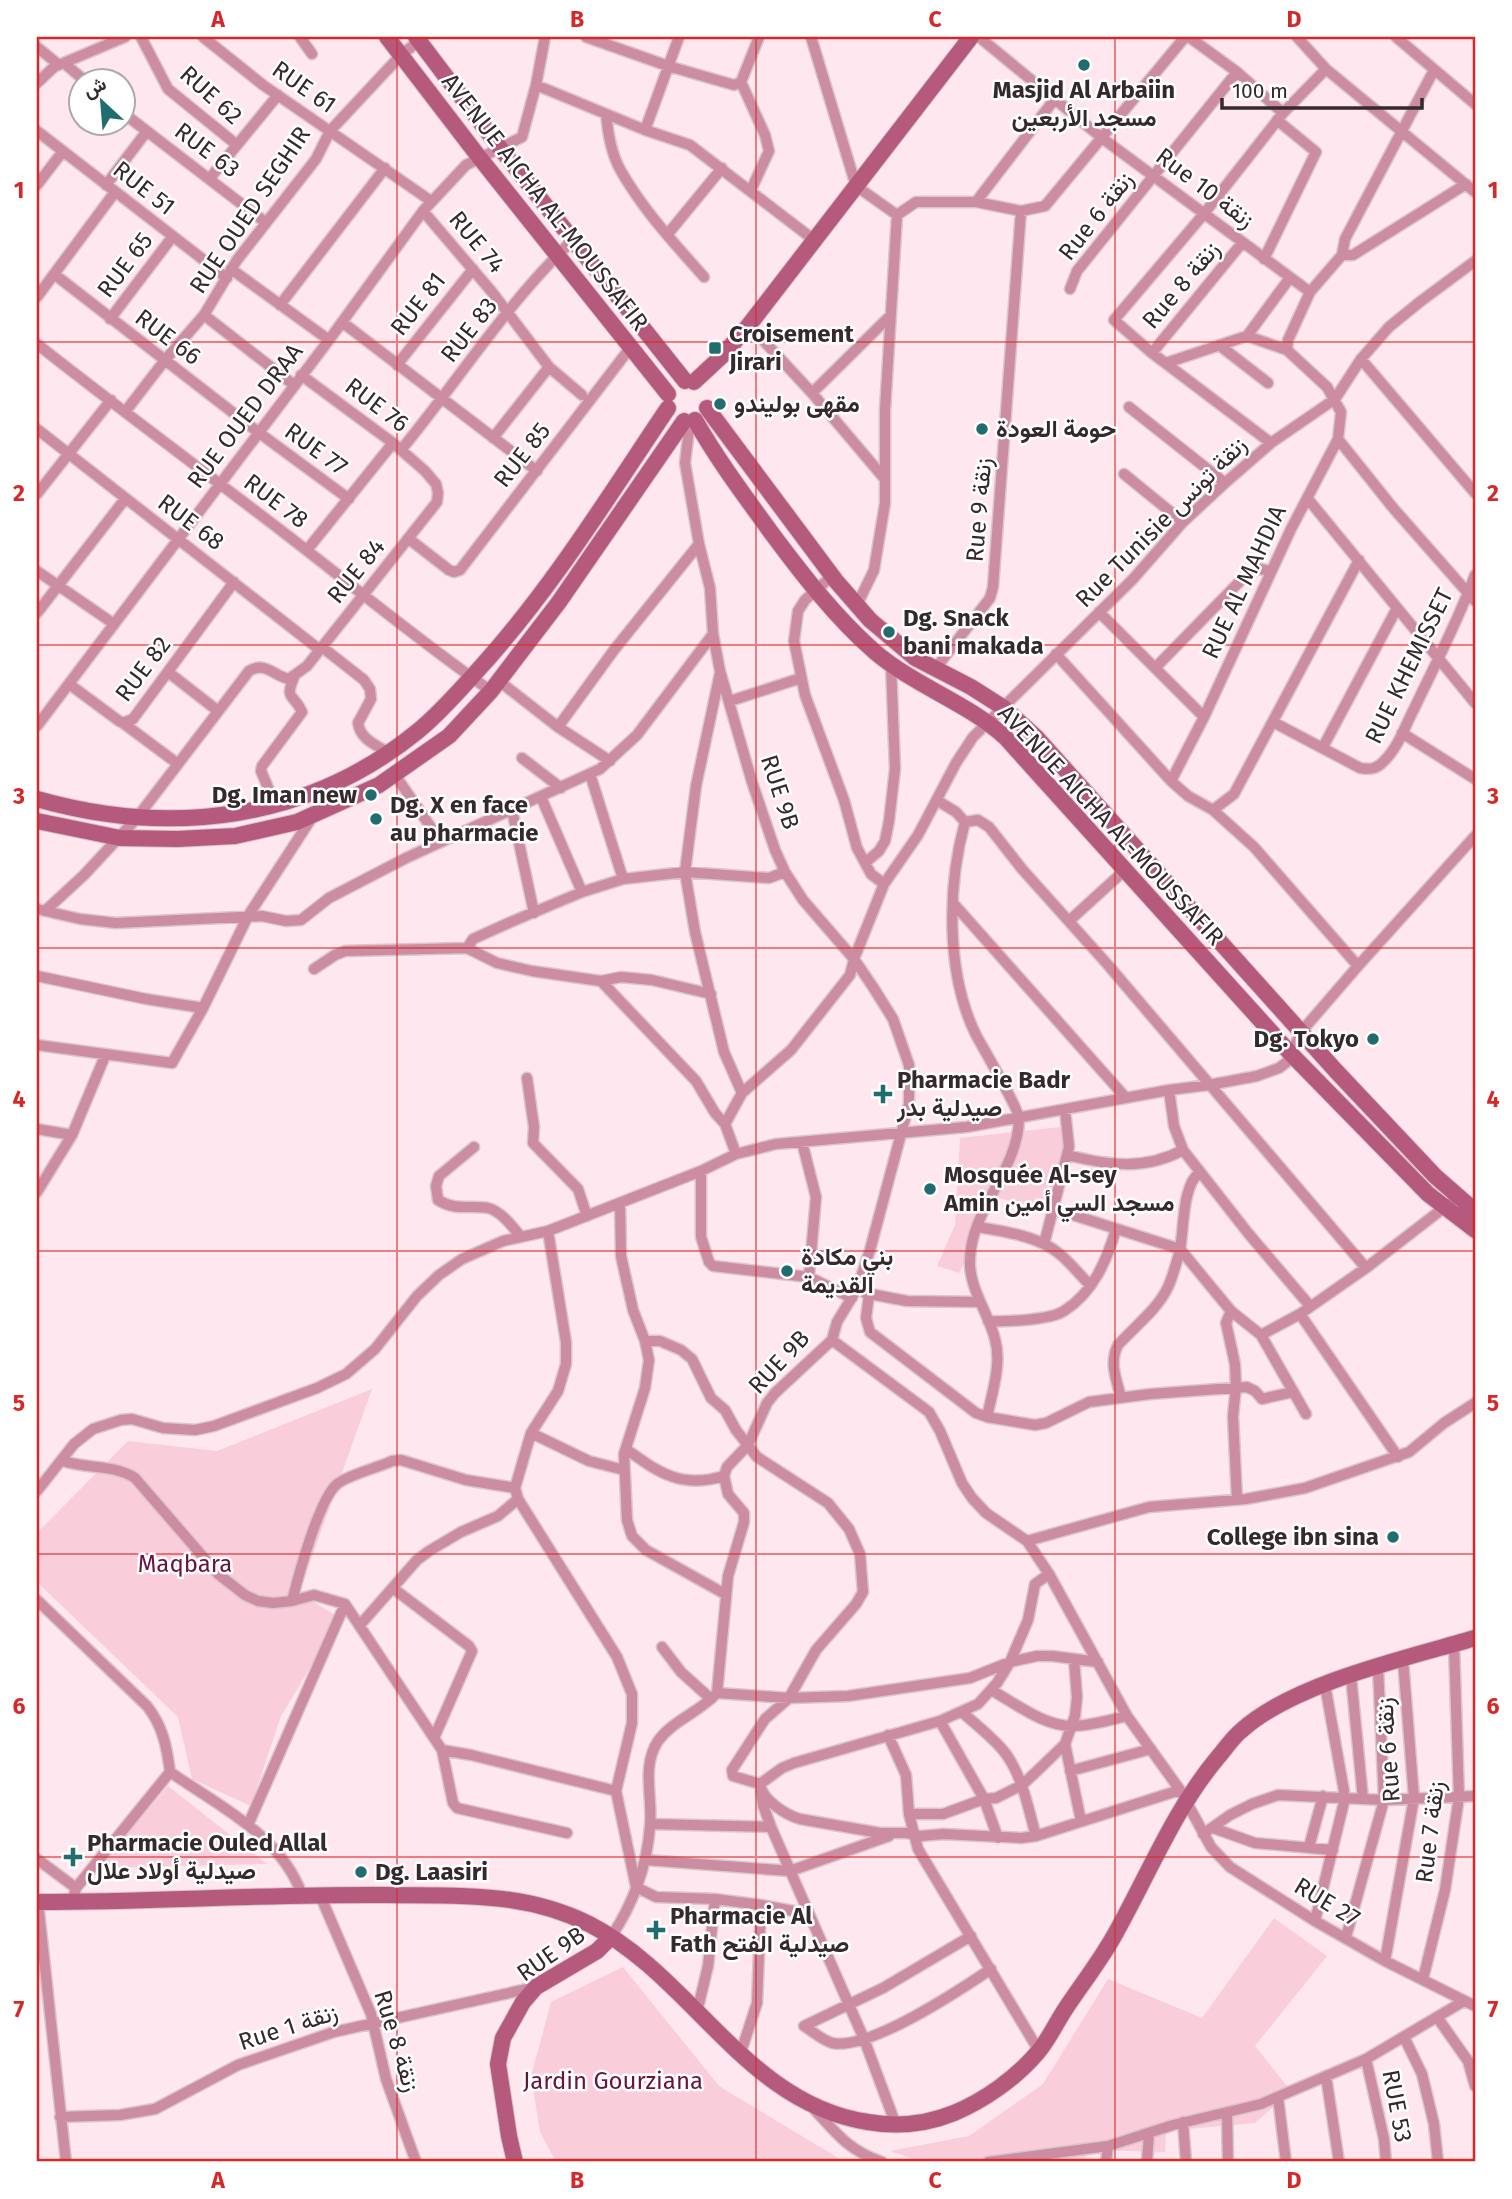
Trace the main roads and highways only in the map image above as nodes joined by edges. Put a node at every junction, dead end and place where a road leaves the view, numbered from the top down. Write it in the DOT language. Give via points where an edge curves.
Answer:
graph roads {
  1 [pos="387,37"];
  2 [pos="971,37"];
  3 [pos="418,39"];
  4 [pos="695,384"];
  5 [pos="668,401"];
  6 [pos="707,408"];
  7 [pos="689,421"];
  8 [pos="37,799"];
  9 [pos="37,821"];
  10 [pos="1475,1211"];
  11 [pos="1474,1227"];
  12 [pos="1475,1638"];
  13 [pos="38,1902"];
  14 [pos="611,1937"];
  15 [pos="515,2162"];
  1 -- 5 [label="main road, AVENUE AICHA AL-MOUSSAFIR"];
  2 -- 4 [label="main road" via="749,325"];
  3 -- 4 [label="main road, AVENUE AICHA AL-MOUSSAFIR" via="500,148"];
  4 -- 5 [label="main road" via="677,384"];
  4 -- 6 [label="main road" via="708,398"];
  5 -- 7 [label="main road" via="673,415"];
  5 -- 8 [label="main road" via="540,596 471,678 421,729 389,753 329,787 209,817 136,818"];
  6 -- 7 [label="main road" via="702,416"];
  6 -- 10 [label="main road, AVENUE AICHA AL-MOUSSAFIR" via="857,605 898,646 1004,708 1037,738 1301,1032 1435,1176"];
  7 -- 9 [label="main road" via="495,686 449,736 395,775 313,816 235,836 120,838"];
  7 -- 11 [label="main road, AVENUE AICHA AL-MOUSSAFIR" via="814,590 874,651 987,721 1004,737 1291,1054 1428,1194"];
  12 -- 14 [label="main road" via="1325,1685 1282,1702 1242,1730 1183,1795 1112,1939 1039,2051 1016,2074 971,2105 932,2119 896,2125 841,2117 781,2088 740,2055 640,1957"];
  13 -- 14 [label="main road" via="74,1895 496,1896 565,1913"];
  14 -- 15 [label="main road, RUE 9B" via="597,1951 536,1987 503,2038 498,2055 500,2086"];
}
